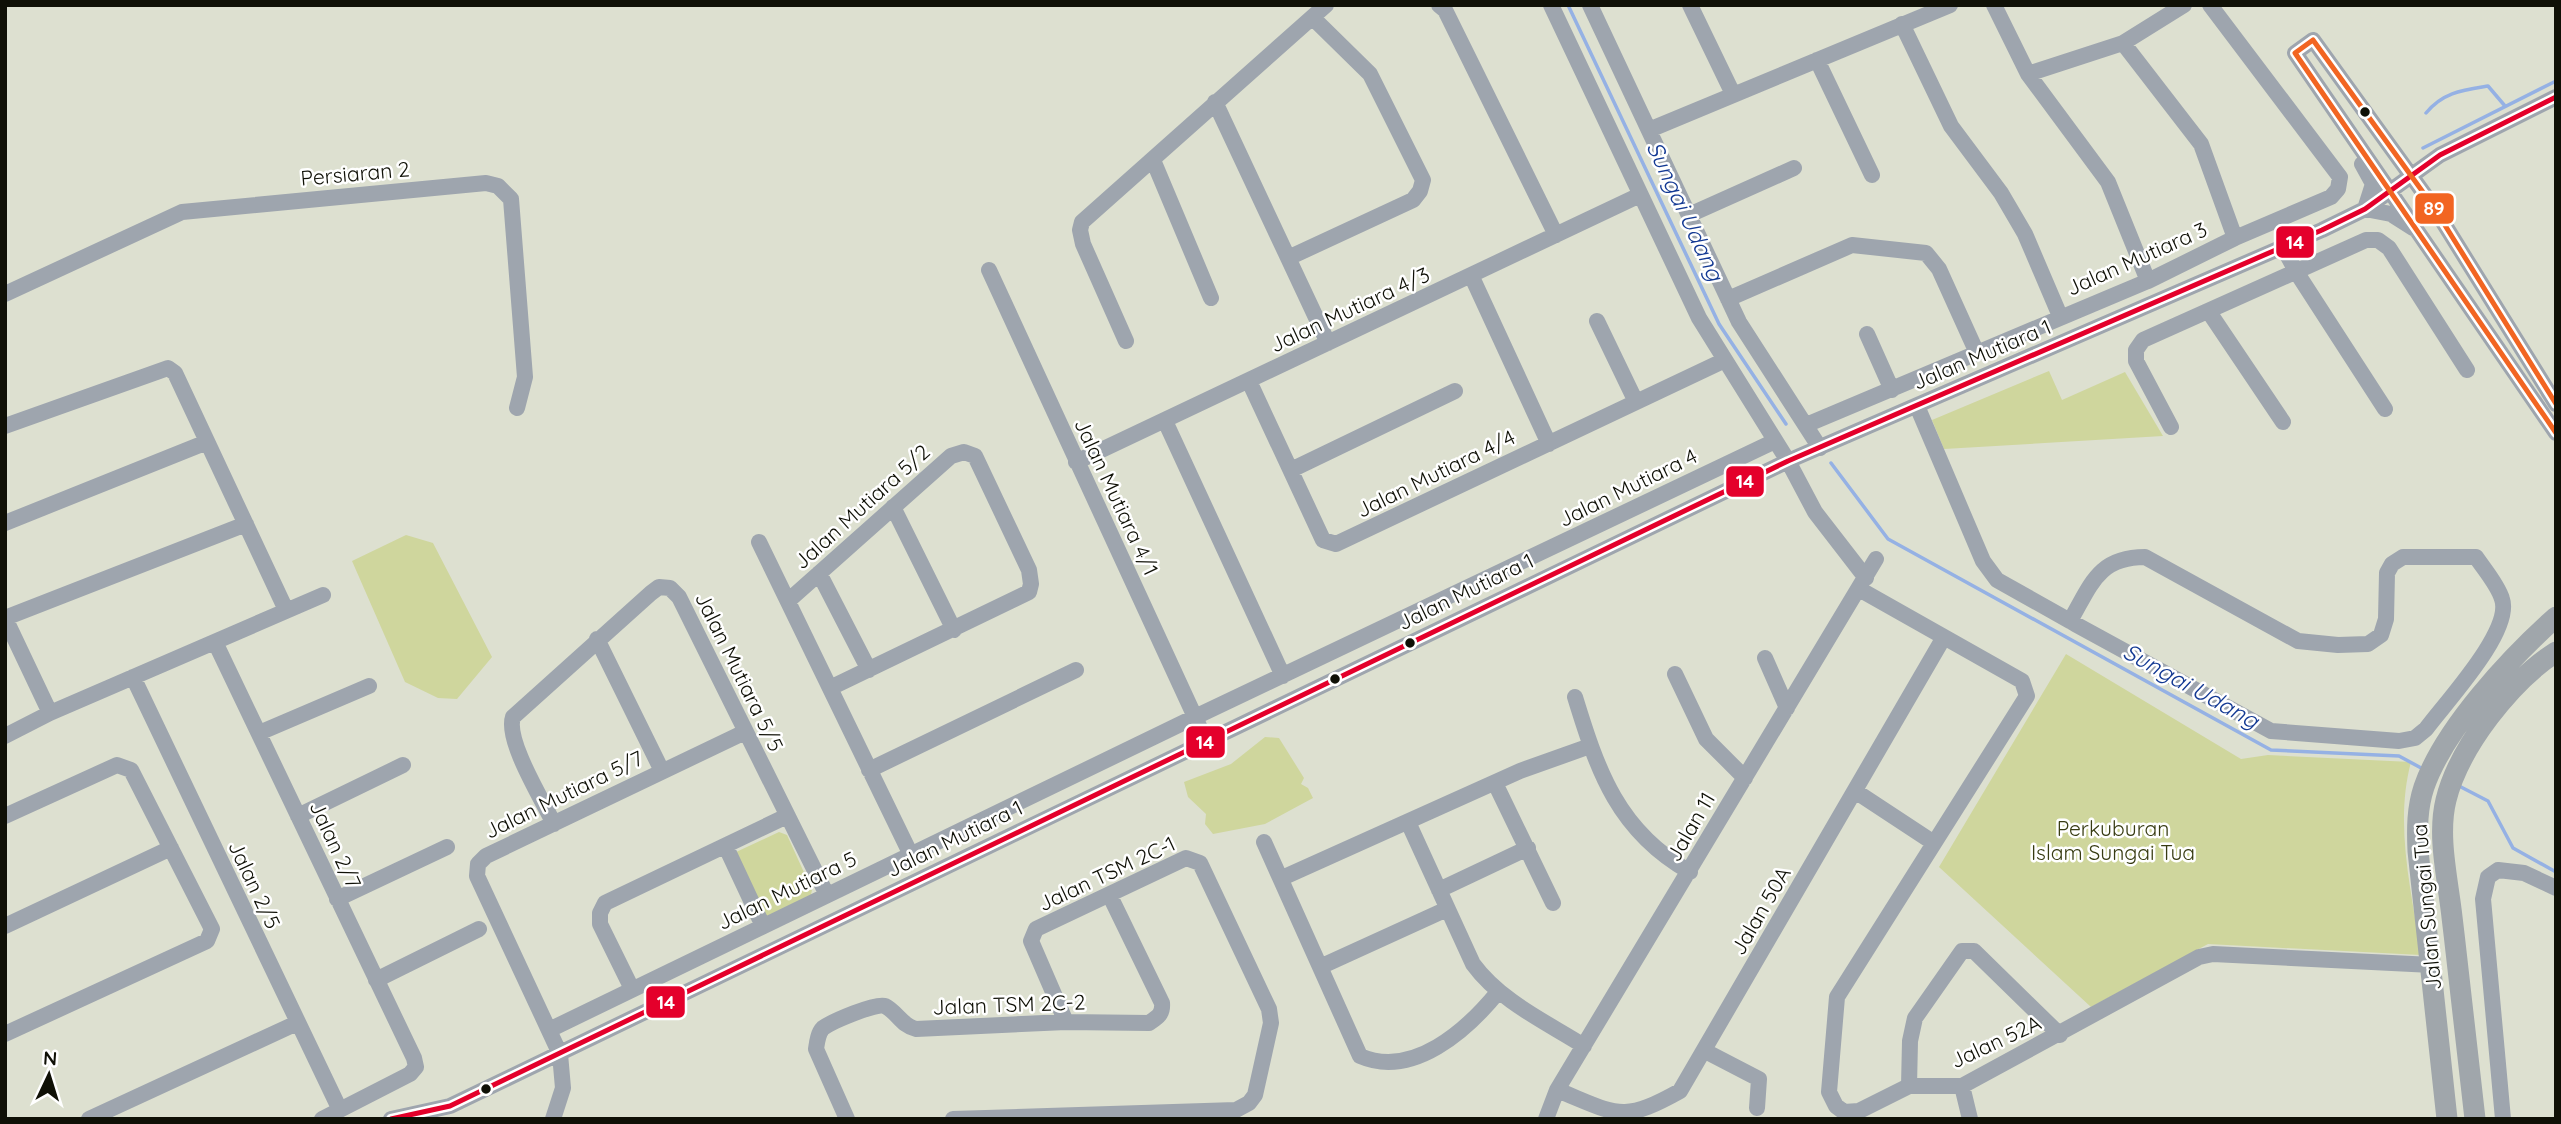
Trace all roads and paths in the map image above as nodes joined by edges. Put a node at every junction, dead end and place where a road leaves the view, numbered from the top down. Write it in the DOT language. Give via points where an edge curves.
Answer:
graph roads {
  1 [pos="1326,5"];
  2 [pos="1438,5"];
  3 [pos="1551,5"];
  4 [pos="1590,5"];
  5 [pos="1691,5"];
  6 [pos="1950,5"];
  7 [pos="1994,5"];
  8 [pos="2183,5"];
  9 [pos="2210,5"];
  10 [pos="1314,19"];
  11 [pos="1902,24"];
  12 [pos="2123,43"];
  13 [pos="1817,60"];
  14 [pos="2028,74"];
  15 [pos="1733,94"];
  16 [pos="2556,97"];
  17 [pos="1215,102"];
  18 [pos="2348,127"];
  19 [pos="1649,130"];
  20 [pos="2394,149"];
  21 [pos="2440,155"];
  22 [pos="1153,160"];
  23 [pos="1794,168"];
  24 [pos="1872,175"];
  25 [pos="2412,176"];
  26 [pos="2392,190"];
  27 [pos="1640,195"];
  28 [pos="2433,206"];
  29 [pos="2365,209"];
  30 [pos="1689,215"];
  31 [pos="2421,233"];
  32 [pos="1556,235"];
  33 [pos="2235,238"];
  34 [pos="2283,247"];
  35 [pos="1288,258"];
  36 [pos="989,270"];
  37 [pos="2297,273"];
  38 [pos="1471,275"];
  39 [pos="2148,281"];
  40 [pos="5,294"];
  41 [pos="1211,298"];
  42 [pos="1728,299"];
  43 [pos="2209,312"];
  44 [pos="2060,316"];
  45 [pos="1597,321"];
  46 [pos="1867,334"];
  47 [pos="1126,341"];
  48 [pos="1328,343"];
  49 [pos="1977,354"];
  50 [pos="1725,360"];
  51 [pos="2467,370"];
  52 [pos="1249,381"];
  53 [pos="1892,390"];
  54 [pos="1455,391"];
  55 [pos="1636,402"];
  56 [pos="2556,404"];
  57 [pos="1917,406"];
  58 [pos="517,408"];
  59 [pos="2385,409"];
  60 [pos="1165,421"];
  61 [pos="2283,422"];
  62 [pos="1806,425"];
  63 [pos="5,426"];
  64 [pos="2171,427"];
  65 [pos="2556,433"];
  66 [pos="1775,441"];
  67 [pos="207,442"];
  68 [pos="1549,444"];
  69 [pos="1820,448"];
  70 [pos="1788,461"];
  71 [pos="1076,462"];
  72 [pos="1291,470"];
  73 [pos="893,507"];
  74 [pos="5,523"];
  75 [pos="246,524"];
  76 [pos="759,542"];
  77 [pos="1876,559"];
  78 [pos="819,573"];
  79 [pos="1862,583"];
  80 [pos="323,595"];
  81 [pos="788,601"];
  82 [pos="286,610"];
  83 [pos="2556,617"];
  84 [pos="5,618"];
  85 [pos="2070,621"];
  86 [pos="954,630"];
  87 [pos="1944,637"];
  88 [pos="597,639"];
  89 [pos="215,642"];
  90 [pos="2556,652"];
  91 [pos="1765,658"];
  92 [pos="869,670"];
  93 [pos="1076,670"];
  94 [pos="1675,674"];
  95 [pos="1283,676"];
  96 [pos="133,677"];
  97 [pos="369,686"];
  98 [pos="830,688"];
  99 [pos="1575,697"];
  100 [pos="1787,708"];
  101 [pos="50,713"];
  102 [pos="1195,717"];
  103 [pos="745,732"];
  104 [pos="259,733"];
  105 [pos="5,736"];
  106 [pos="1206,741"];
  107 [pos="1590,746"];
  108 [pos="403,765"];
  109 [pos="869,770"];
  110 [pos="662,771"];
  111 [pos="1745,778"];
  112 [pos="1495,783"];
  113 [pos="1855,791"];
  114 [pos="5,816"];
  115 [pos="298,816"];
  116 [pos="787,816"];
  117 [pos="1408,822"];
  118 [pos="554,824"];
  119 [pos="1264,842"];
  120 [pos="1934,843"];
  121 [pos="447,847"];
  122 [pos="726,847"];
  123 [pos="171,848"];
  124 [pos="1528,848"];
  125 [pos="911,855"];
  126 [pos="1690,872"];
  127 [pos="1282,878"];
  128 [pos="2556,888"];
  129 [pos="1439,890"];
  130 [pos="827,895"];
  131 [pos="1110,896"];
  132 [pos="337,899"];
  133 [pos="1553,903"];
  134 [pos="1447,909"];
  135 [pos="5,926"];
  136 [pos="763,926"];
  137 [pos="479,929"];
  138 [pos="2432,965"];
  139 [pos="1322,966"];
  140 [pos="376,980"];
  141 [pos="632,989"];
  142 [pos="1498,992"];
  143 [pos="1066,1022"];
  144 [pos="297,1023"];
  145 [pos="550,1030"];
  146 [pos="5,1034"];
  147 [pos="2060,1035"];
  148 [pos="1584,1045"];
  149 [pos="1705,1051"];
  150 [pos="560,1054"];
  151 [pos="1909,1086"];
  152 [pos="1962,1086"];
  153 [pos="1557,1090"];
  154 [pos="1757,1108"];
  155 [pos="340,1110"];
  156 [pos="1083,1117"];
  157 [pos="89,1119"];
  158 [pos="322,1119"];
  159 [pos="391,1119"];
  160 [pos="553,1119"];
  161 [pos="847,1119"];
  162 [pos="953,1119"];
  163 [pos="1546,1119"];
  164 [pos="1969,1119"];
  165 [pos="2446,1119"];
  166 [pos="2475,1119"];
  167 [pos="2503,1119"];
  1 -- 10 [label="street"];
  2 -- 32 [label="street" via="1445,10"];
  3 -- 27 [label="street"];
  4 -- 19 [label="street"];
  5 -- 15 [label="street"];
  6 -- 11 [label="street"];
  7 -- 14 [label="street"];
  8 -- 12 [label="street"];
  9 -- 33 [label="street, Jalan Mutiara 3" via="2340,177 2331,197"];
  10 -- 17 [label="street"];
  10 -- 35 [label="street" via="1370,74 1423,180 1413,200"];
  11 -- 13 [label="street"];
  11 -- 44 [label="street" via="1951,126 2025,234"];
  12 -- 14 [label="street"];
  12 -- 33 [label="street" via="2202,144"];
  13 -- 15 [label="street"];
  13 -- 24 [label="street"];
  14 -- 39 [label="street" via="2108,182"];
  15 -- 19 [label="street"];
  16 -- 21 [label="street, Jalan Mutiara 1"];
  17 -- 22 [label="street"];
  17 -- 35 [label="street"];
  18 -- 20 [label="street" via="2295,53 2313,40"];
  18 -- 26 [label="street"];
  18 -- 29 [label="street" via="2348,140 2373,184"];
  19 -- 30 [label="street"];
  20 -- 21 [label="street" via="2421,158"];
  20 -- 25 [label="street"];
  21 -- 25 [label="street, Jalan Mutiara 1"];
  21 -- 28 [label="street" via="2427,180"];
  22 -- 41 [label="street"];
  22 -- 47 [label="street" via="1082,222 1080,230"];
  23 -- 30 [label="street"];
  25 -- 26 [label="street, Jalan Mutiara 1"];
  25 -- 28 [label="street"];
  26 -- 29 [label="street, Jalan Mutiara 1"];
  26 -- 31 [label="street"];
  27 -- 32 [label="street, Jalan Mutiara 4/3"];
  27 -- 50 [label="street" via="1699,318"];
  28 -- 56 [label="street"];
  29 -- 31 [label="street" via="2391,214"];
  29 -- 34 [label="street, Jalan Mutiara 1"];
  30 -- 42 [label="street"];
  31 -- 65 [label="street"];
  32 -- 38 [label="street, Jalan Mutiara 4/3"];
  33 -- 39 [label="street, Jalan Mutiara 3"];
  34 -- 37 [label="street"];
  34 -- 57 [label="street, Jalan Mutiara 1"];
  35 -- 48 [label="street"];
  36 -- 71 [label="street, Jalan Mutiara 4/1"];
  37 -- 43 [label="street"];
  37 -- 51 [label="street" via="2366,240 2378,240 2389,248"];
  37 -- 59 [label="street"];
  38 -- 48 [label="street, Jalan Mutiara 4/3"];
  38 -- 68 [label="street"];
  39 -- 44 [label="street, Jalan Mutiara 3"];
  40 -- 58 [label="street, Persiaran 2" via="183,212 486,183 498,186 511,200 525,377"];
  42 -- 49 [label="street" via="1852,245 1926,253 1939,269"];
  42 -- 62 [label="street"];
  43 -- 61 [label="street"];
  43 -- 64 [label="street" via="2143,340 2136,350 2136,361"];
  44 -- 49 [label="street, Jalan Mutiara 3"];
  45 -- 55 [label="street"];
  46 -- 53 [label="street"];
  48 -- 52 [label="street, Jalan Mutiara 4/3"];
  49 -- 53 [label="street, Jalan Mutiara 3"];
  50 -- 55 [label="street, Jalan Mutiara 4/4"];
  50 -- 66 [label="street"];
  52 -- 60 [label="street, Jalan Mutiara 4/3"];
  52 -- 72 [label="street, Jalan Mutiara 4/4"];
  53 -- 62 [label="street, Jalan Mutiara 3"];
  54 -- 72 [label="street"];
  55 -- 68 [label="street, Jalan Mutiara 4/4"];
  57 -- 69 [label="street, Jalan Mutiara 1"];
  57 -- 85 [label="street" via="1983,561 1997,580"];
  60 -- 71 [label="street, Jalan Mutiara 4/3"];
  60 -- 95 [label="street"];
  62 -- 69 [label="street"];
  63 -- 67 [label="street" via="169,368"];
  66 -- 70 [label="street"];
  66 -- 95 [label="street, Jalan Mutiara 4"];
  67 -- 74 [label="street"];
  67 -- 75 [label="street"];
  68 -- 72 [label="street, Jalan Mutiara 4/4" via="1336,544 1324,540"];
  69 -- 70 [label="street, Jalan Mutiara 1"];
  70 -- 79 [label="street"];
  70 -- 106 [label="street, Jalan Mutiara 1"];
  71 -- 102 [label="street, Jalan Mutiara 4/1"];
  73 -- 78 [label="street, Jalan Mutiara 5/2"];
  73 -- 86 [label="street"];
  73 -- 86 [label="street, Jalan Mutiara 5/2" via="951,456 964,452 975,456 1029,570 1031,584 1026,595"];
  75 -- 82 [label="street"];
  75 -- 84 [label="street"];
  76 -- 81 [label="street"];
  77 -- 79 [label="street, Jalan 11"];
  78 -- 81 [label="street, Jalan Mutiara 5/2"];
  78 -- 92 [label="street"];
  79 -- 87 [label="street"];
  79 -- 100 [label="street, Jalan 11"];
  80 -- 82 [label="street"];
  81 -- 98 [label="street"];
  82 -- 89 [label="street"];
  83 -- 138 [label="main road, Jalan Sungai Tua" via="2503,668 2433,765 2423,790 2418,851"];
  84 -- 101 [label="street"];
  85 -- 85 [label="street" via="2096,576 2126,557 2145,557 2298,641 2368,645 2381,635 2387,573 2403,557 2476,557 2502,599 2503,615 2495,636 2426,729 2415,738 2399,741 2271,731"];
  86 -- 92 [label="street, Jalan Mutiara 5/2"];
  87 -- 113 [label="street, Jalan 50A"];
  87 -- 120 [label="street, Jalan 52A" via="2022,681 2027,696"];
  88 -- 103 [label="street, Jalan Mutiara 5/5" via="659,587 675,591"];
  88 -- 110 [label="street"];
  88 -- 118 [label="street, Jalan Mutiara 5/5" via="516,715 511,727"];
  89 -- 96 [label="street"];
  89 -- 104 [label="street, Jalan 2/7"];
  90 -- 166 [label="main road, Jalan Sungai Tua" via="2505,698 2457,769 2446,800 2445,859"];
  91 -- 100 [label="street"];
  92 -- 98 [label="street, Jalan Mutiara 5/2"];
  93 -- 109 [label="street"];
  94 -- 111 [label="street" via="1706,739"];
  95 -- 102 [label="street, Jalan Mutiara 4"];
  96 -- 101 [label="street"];
  96 -- 144 [label="street, Jalan 2/5"];
  97 -- 104 [label="street"];
  98 -- 109 [label="street"];
  99 -- 107 [label="street"];
  100 -- 111 [label="street, Jalan 11"];
  101 -- 105 [label="street"];
  102 -- 106 [label="street, Jalan Mutiara 4/1"];
  102 -- 125 [label="street, Jalan Mutiara 5"];
  103 -- 110 [label="street, Jalan Mutiara 5/7"];
  103 -- 116 [label="street, Jalan Mutiara 5/5"];
  104 -- 115 [label="street, Jalan 2/7"];
  106 -- 150 [label="street, Jalan Mutiara 1"];
  107 -- 112 [label="street"];
  107 -- 126 [label="street" via="1634,829 1662,856"];
  108 -- 115 [label="street"];
  109 -- 125 [label="street"];
  110 -- 118 [label="street, Jalan Mutiara 5/7"];
  111 -- 126 [label="street, Jalan 11"];
  112 -- 117 [label="street"];
  112 -- 124 [label="street"];
  113 -- 120 [label="street"];
  113 -- 149 [label="street, Jalan 50A"];
  114 -- 123 [label="street" via="124,765 131,770"];
  115 -- 132 [label="street, Jalan 2/7"];
  116 -- 122 [label="street"];
  116 -- 130 [label="street, Jalan Mutiara 5/5"];
  117 -- 127 [label="street"];
  117 -- 129 [label="street"];
  118 -- 145 [label="street, Jalan Mutiara 5/7" via="486,856 476,873"];
  119 -- 127 [label="street"];
  120 -- 151 [label="street, Jalan 52A" via="1837,998 1829,1092 1836,1106 1844,1112 1859,1111"];
  121 -- 132 [label="street"];
  122 -- 136 [label="street"];
  122 -- 141 [label="street" via="605,903 600,924"];
  123 -- 135 [label="street"];
  123 -- 146 [label="street" via="212,936"];
  124 -- 129 [label="street"];
  124 -- 133 [label="street"];
  125 -- 130 [label="street, Jalan Mutiara 5"];
  126 -- 148 [label="street, Jalan 11"];
  127 -- 139 [label="street"];
  128 -- 167 [label="street" via="2524,873 2498,870 2488,877 2483,899"];
  129 -- 134 [label="street"];
  130 -- 136 [label="street, Jalan Mutiara 5"];
  131 -- 143 [label="street, Jalan TSM 2C-1" via="1036,929 1031,942"];
  131 -- 143 [label="street, Jalan TSM 2C-2" via="1163,1011 1149,1023"];
  131 -- 156 [label="street, Jalan TSM 2C-1" via="1186,858 1200,863 1269,1009 1270,1037 1255,1095 1236,1110"];
  132 -- 140 [label="street, Jalan 2/7"];
  134 -- 139 [label="street"];
  134 -- 142 [label="street" via="1473,964"];
  136 -- 141 [label="street, Jalan Mutiara 5"];
  137 -- 140 [label="street"];
  138 -- 147 [label="street, Jalan 52A" via="2213,954 2199,957"];
  138 -- 165 [label="main road, Jalan Sungai Tua"];
  139 -- 142 [label="street" via="1360,1056 1382,1064 1447,1042"];
  140 -- 155 [label="street, Jalan 2/7" via="416,1067"];
  141 -- 145 [label="street, Jalan Mutiara 5"];
  142 -- 148 [label="street"];
  143 -- 161 [label="street, Jalan TSM 2C-2" via="916,1029 908,1028 880,1004 824,1028 816,1049"];
  144 -- 155 [label="street, Jalan 2/5"];
  144 -- 157 [label="street"];
  145 -- 150 [label="street, Jalan Mutiara 5/7"];
  147 -- 151 [label="street" via="1974,951 1962,951 1915,1018"];
  147 -- 152 [label="street, Jalan 52A"];
  148 -- 153 [label="street, Jalan 11"];
  149 -- 153 [label="street, Jalan 50A" via="1680,1091 1648,1109 1618,1115"];
  149 -- 154 [label="street" via="1759,1079"];
  150 -- 159 [label="street, Jalan Mutiara 1" via="450,1106"];
  150 -- 160 [label="street, Jalan Mutiara 5/7" via="563,1088"];
  151 -- 152 [label="street, Jalan 52A"];
  152 -- 164 [label="street"];
  153 -- 163 [label="street, Jalan 11"];
  155 -- 158 [label="street"];
  156 -- 162 [label="street, Jalan TSM 2C-1"];
}
